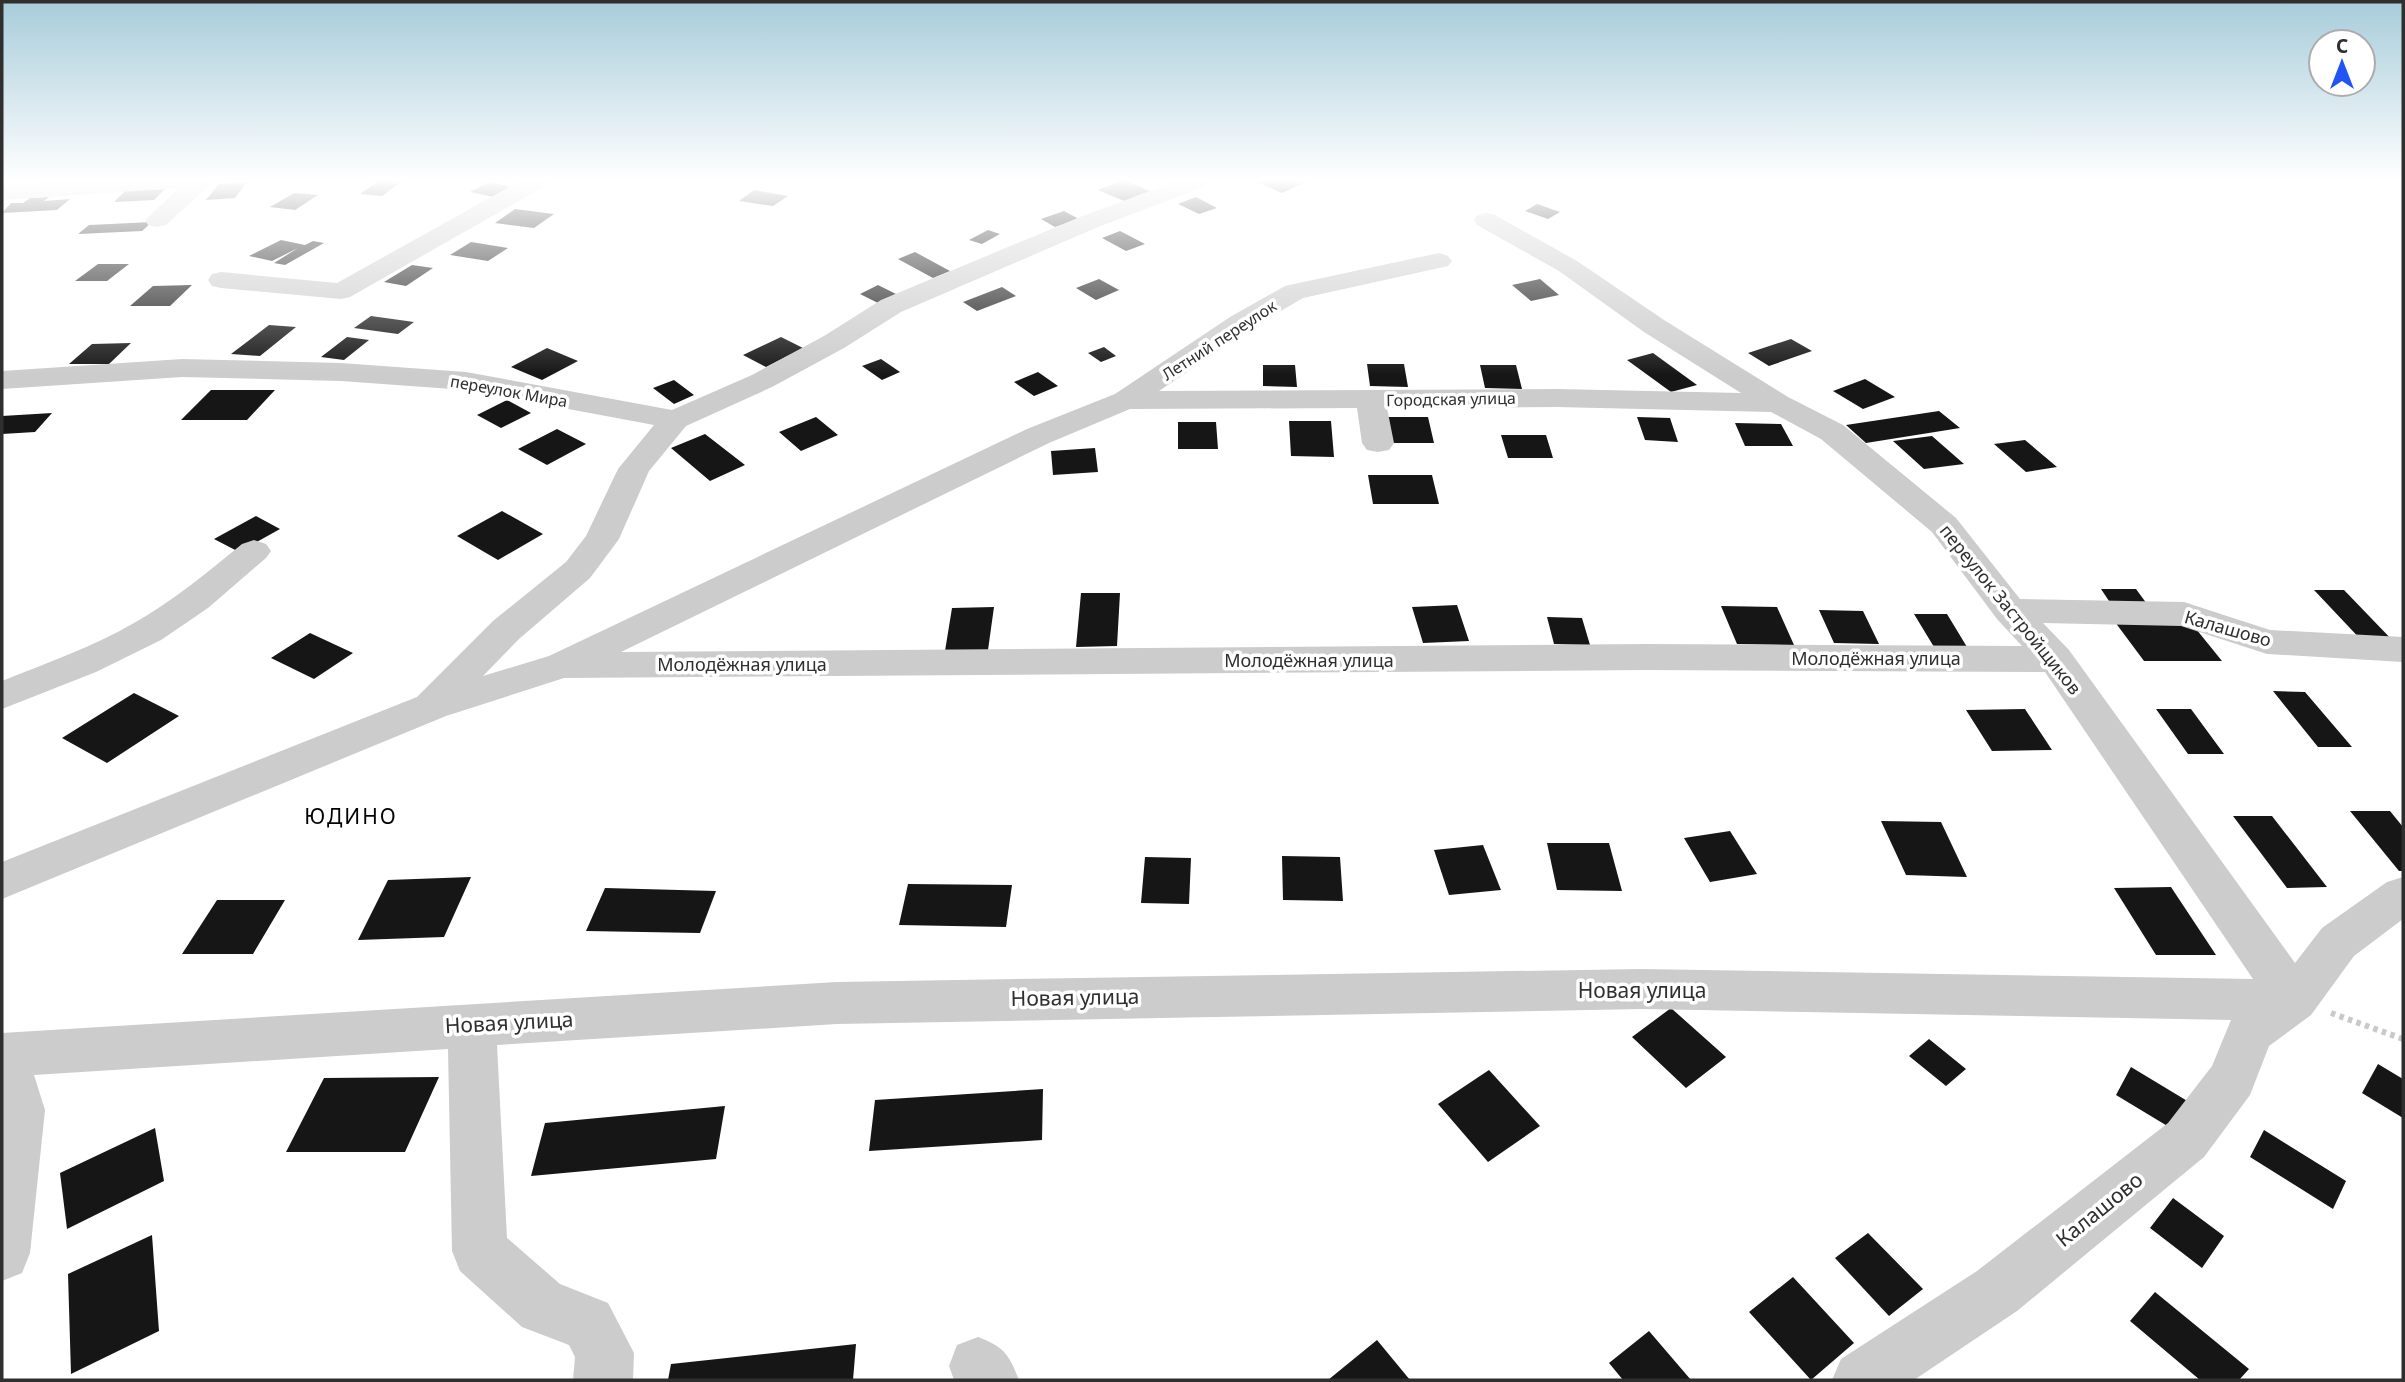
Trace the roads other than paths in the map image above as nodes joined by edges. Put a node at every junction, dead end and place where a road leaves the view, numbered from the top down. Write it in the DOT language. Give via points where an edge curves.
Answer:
graph roads {
  1 [pos="422,245"];
  2 [pos="1034,245"];
  3 [pos="1531,245"];
  4 [pos="1439,261"];
  5 [pos="220,280"];
  6 [pos="2,380"];
  7 [pos="1126,400"];
  8 [pos="1371,400"];
  9 [pos="1777,403"];
  10 [pos="675,420"];
  11 [pos="1378,443"];
  12 [pos="254,551"];
  13 [pos="2010,611"];
  14 [pos="2403,649"];
  15 [pos="2056,659"];
  16 [pos="562,665"];
  17 [pos="2,696"];
  18 [pos="431,706"];
  19 [pos="2,881"];
  20 [pos="2403,895"];
  21 [pos="2294,1000"];
  22 [pos="472,1024"];
  23 [pos="2,1055"];
  24 [pos="2,1253"];
  25 [pos="603,1380"];
  26 [pos="1862,1380"];
  1 -- 5 [label="street" via="341,291"];
  2 -- 10 [label="street" via="891,306 762,381"];
  3 -- 9 [label="street, переулок Застройщиков"];
  4 -- 7 [label="street, Летний переулок" via="1294,292"];
  6 -- 10 [label="street, переулок Мира" via="183,368 341,372 466,381"];
  7 -- 8 [label="street, Городская улица"];
  7 -- 16 [label="street" via="1026,442"];
  8 -- 9 [label="street, Городская улица"];
  8 -- 11 [label="street"];
  9 -- 13 [label="street, переулок Застройщиков" via="1832,432 1944,525"];
  10 -- 18 [label="street" via="634,468 602,539 578,569 506,630"];
  12 -- 17 [label="street" via="188,604 134,639"];
  13 -- 14 [label="street, Калашово" via="2184,614 2267,642"];
  13 -- 15 [label="street, переулок Застройщиков"];
  15 -- 16 [label="street, Молодёжная улица" via="1646,657"];
  15 -- 21 [label="street, переулок Застройщиков"];
  16 -- 18 [label="street"];
  18 -- 19 [label="street"];
  20 -- 21 [label="street, Калашово" via="2338,942"];
  21 -- 22 [label="street, Новая улица" via="1642,989 1257,994 837,1003"];
  21 -- 26 [label="street, Калашово" via="2249,1033 2232,1079 2186,1140 1997,1291"];
  22 -- 23 [label="street, Новая улица"];
  22 -- 25 [label="street" via="480,1251 542,1307 588,1323 605,1353"];
  23 -- 24 [label="street" via="19,1110"];
}
